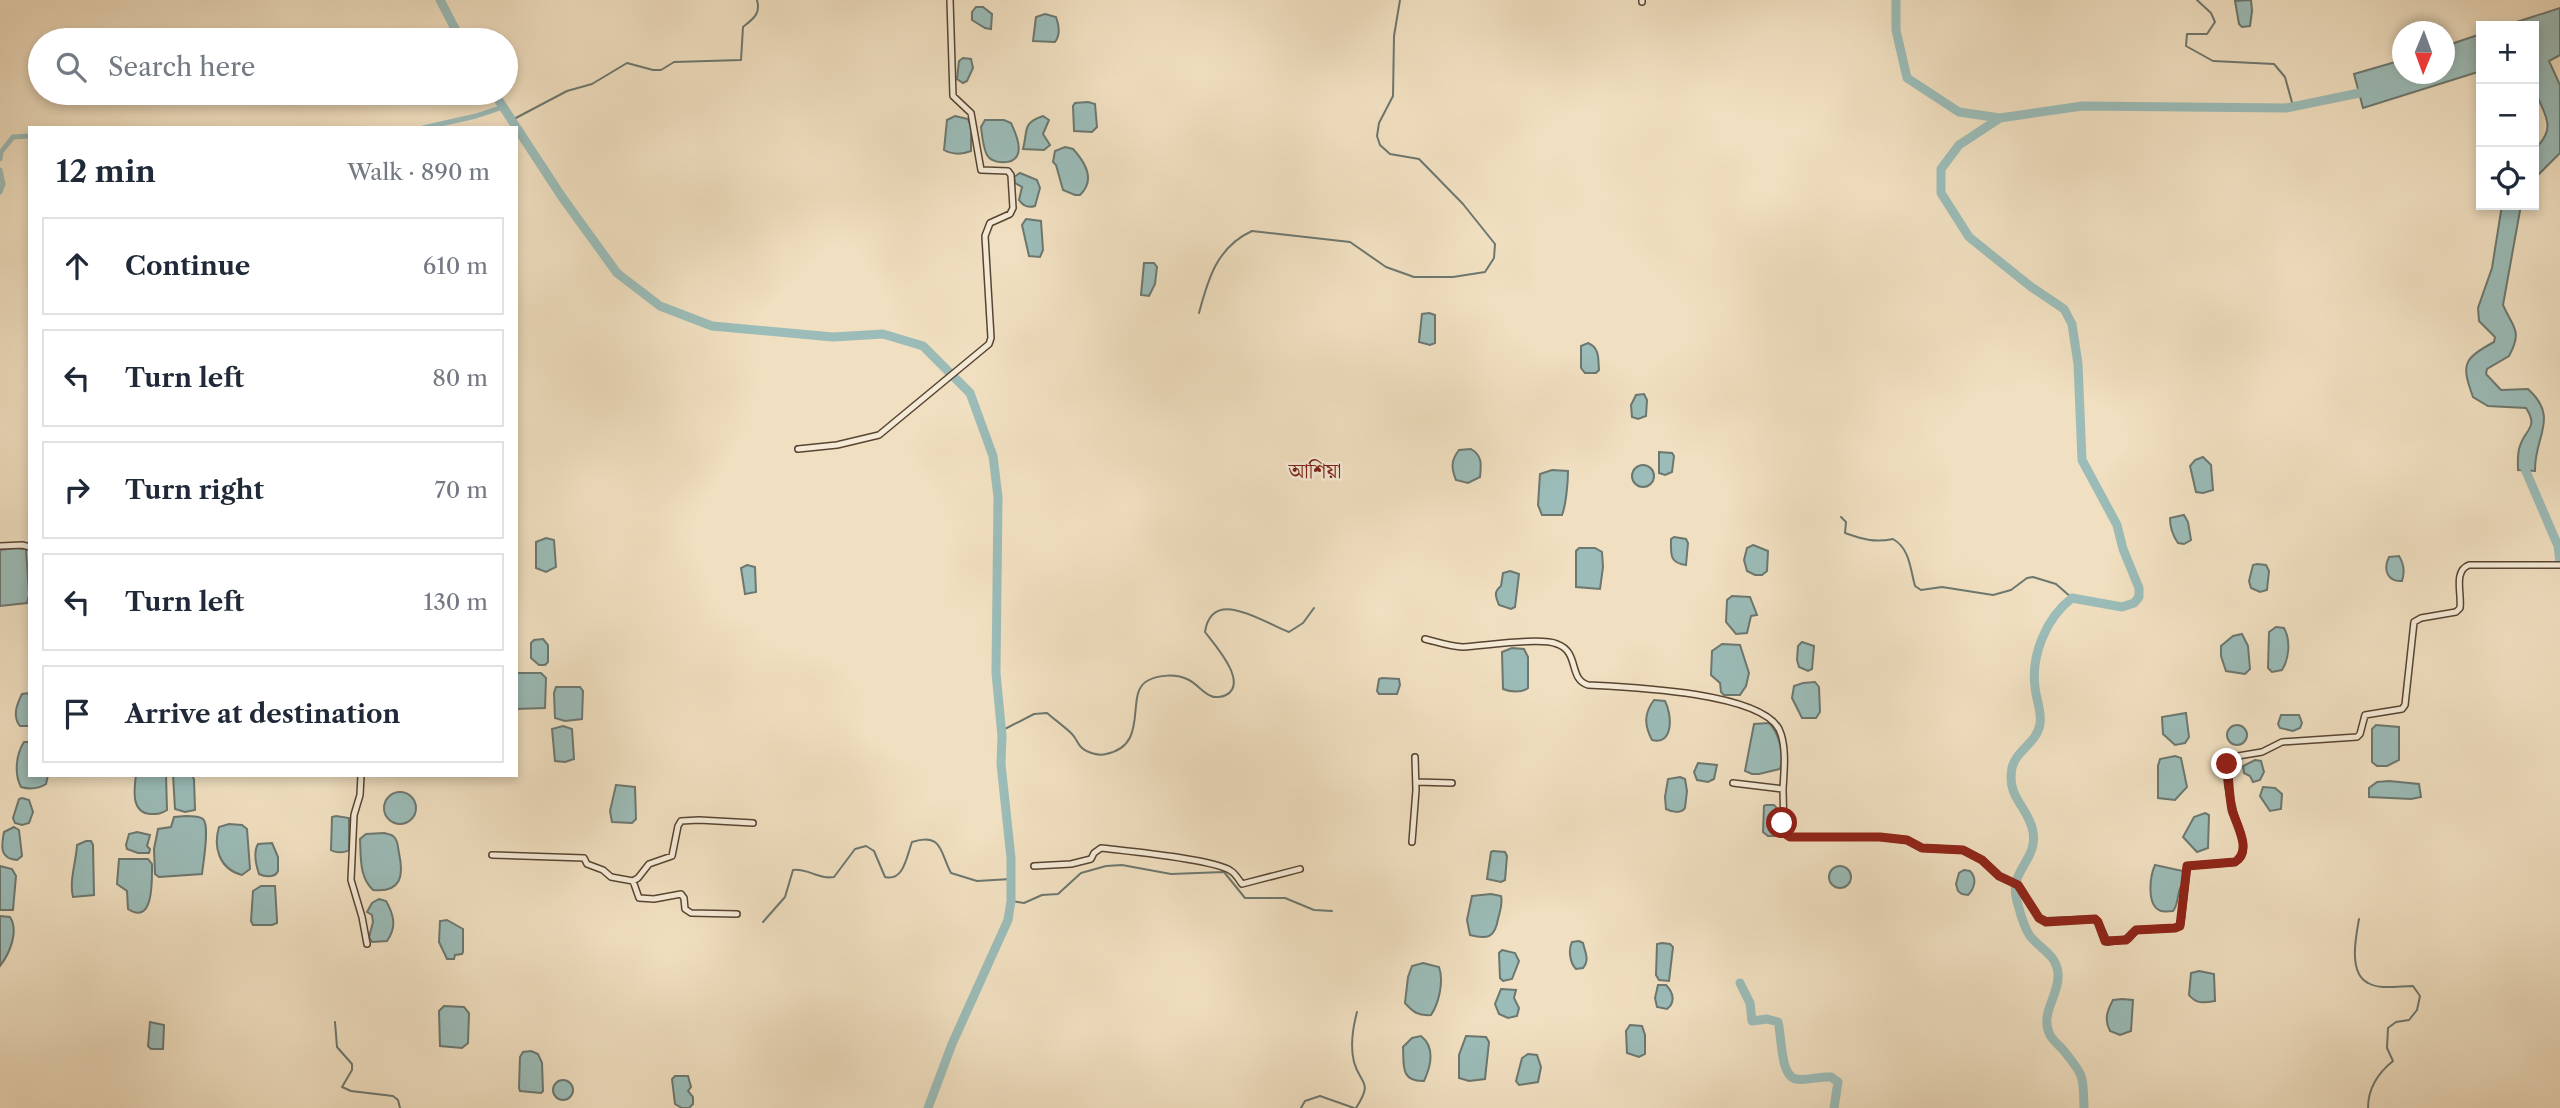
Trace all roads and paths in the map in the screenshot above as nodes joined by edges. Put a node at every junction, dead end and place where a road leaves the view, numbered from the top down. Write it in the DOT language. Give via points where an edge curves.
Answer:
graph roads {
  1 [pos="950,0"];
  2 [pos="798,449"];
  3 [pos="0,546"];
  4 [pos="28,546"];
  5 [pos="2560,565"];
  6 [pos="1425,639"];
  7 [pos="1415,757"];
  8 [pos="361,777"];
  9 [pos="1416,782"];
  10 [pos="1452,783"];
  11 [pos="1733,783"];
  12 [pos="1783,789"];
  13 [pos="753,823"];
  14 [pos="1412,842"];
  15 [pos="492,855"];
  16 [pos="1034,866"];
  17 [pos="1300,869"];
  18 [pos="633,881"];
  19 [pos="737,914"];
  20 [pos="367,944"];
  1 -- 2 [label="street" via="953,96 971,113 981,170 1011,175 1013,208 990,223 985,236 989,344 880,435"];
  3 -- 4 [label="street"];
  5 -- 12 [label="street" via="2463,567 2459,573 2460,608 2414,622 2402,709 2365,715 2357,737 2282,742 2228,760 2243,854 2235,862 2187,866 2180,926 2175,928 2136,930 2128,939 2107,942 2095,919 2046,922 2039,918 2018,885 1963,850 1922,848 1907,840 1880,837 1790,837 1782,823"];
  6 -- 12 [label="street" via="1458,647 1557,644 1571,653 1581,683 1693,693 1741,703 1778,728"];
  7 -- 9 [label="street"];
  8 -- 20 [label="street" via="351,880"];
  9 -- 10 [label="street"];
  9 -- 14 [label="street"];
  11 -- 12 [label="street"];
  13 -- 18 [label="street" via="681,821 672,856 649,864"];
  15 -- 18 [label="street" via="574,856 611,877"];
  16 -- 17 [label="street" via="1091,859 1101,848 1216,865 1232,871 1242,884"];
  18 -- 19 [label="street" via="639,898 681,894 691,913"];
}
